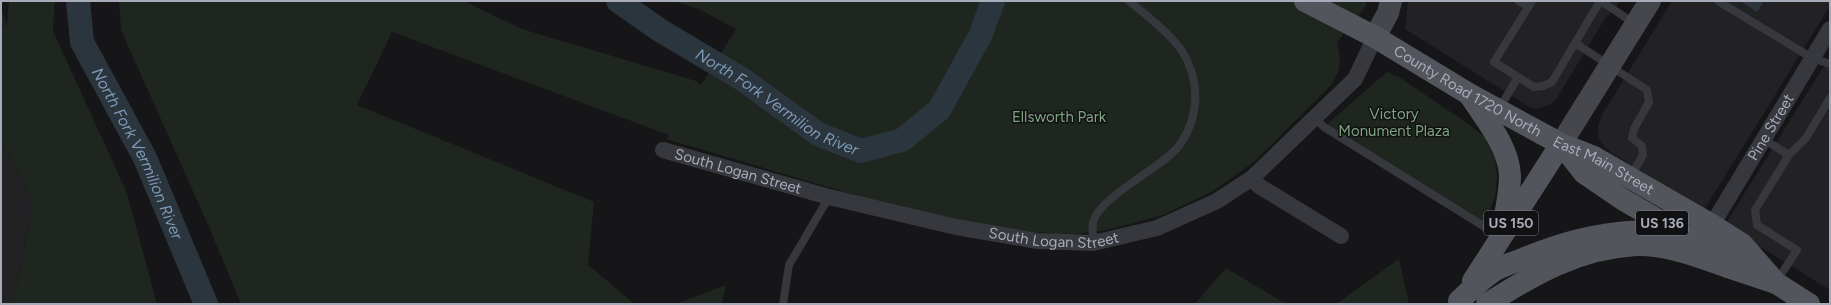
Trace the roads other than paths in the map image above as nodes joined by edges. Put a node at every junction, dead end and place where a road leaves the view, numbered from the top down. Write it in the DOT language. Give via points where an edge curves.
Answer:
graph roads {
  1 [pos="1129,1"];
  2 [pos="1305,1"];
  3 [pos="1326,1"];
  4 [pos="1391,1"];
  5 [pos="1519,1"];
  6 [pos="1600,1"];
  7 [pos="1650,1"];
  8 [pos="1718,1"];
  9 [pos="1530,4"];
  10 [pos="1636,25"];
  11 [pos="1830,29"];
  12 [pos="1375,37"];
  13 [pos="1575,42"];
  14 [pos="1812,58"];
  15 [pos="1830,64"];
  16 [pos="1610,65"];
  17 [pos="1518,77"];
  18 [pos="1469,94"];
  19 [pos="1830,98"];
  20 [pos="1498,110"];
  21 [pos="1315,118"];
  22 [pos="1763,139"];
  23 [pos="1561,144"];
  24 [pos="663,150"];
  25 [pos="1790,155"];
  26 [pos="1252,178"];
  27 [pos="1630,178"];
  28 [pos="829,197"];
  29 [pos="1712,225"];
  30 [pos="1341,236"];
  31 [pos="1687,237"];
  32 [pos="1501,238"];
  33 [pos="1093,243"];
  34 [pos="1728,267"];
  35 [pos="1776,283"];
  36 [pos="1457,302"];
  37 [pos="783,304"];
  38 [pos="1487,304"];
  39 [pos="1808,304"];
  1 -- 33 [label="lane" via="1182,51 1194,79 1196,109 1181,144 1158,165 1119,192 1100,211 1093,221"];
  2 -- 12 [label="main road, County Road 1720 North"];
  3 -- 12 [label="main road, County Road 1720 North"];
  4 -- 12 [label="main road" via="1388,13"];
  5 -- 9 [label="lane"];
  6 -- 10 [label="lane"];
  6 -- 13 [label="lane"];
  7 -- 10 [label="main road"];
  8 -- 14 [label="lane"];
  9 -- 17 [label="lane" via="1494,62"];
  10 -- 16 [label="main road"];
  11 -- 14 [label="street, Pine Street"];
  12 -- 18 [label="main road, County Road 1720 North"];
  12 -- 21 [label="street, South Logan Street" via="1355,79"];
  13 -- 16 [label="lane"];
  13 -- 17 [label="lane" via="1552,82 1534,87"];
  14 -- 15 [label="lane"];
  14 -- 22 [label="street, Pine Street"];
  16 -- 23 [label="main road"];
  16 -- 27 [label="lane" via="1647,90 1649,102 1634,129 1632,138 1642,146 1643,155"];
  17 -- 20 [label="lane"];
  18 -- 20 [label="main road, County Road 1720 North"];
  18 -- 32 [label="main road" via="1496,136 1507,160 1510,177"];
  19 -- 25 [label="lane" via="1806,138"];
  20 -- 23 [label="main road, County Road 1720 North"];
  21 -- 26 [label="street, South Logan Street"];
  21 -- 32 [label="lane" via="1324,127"];
  22 -- 25 [label="lane"];
  22 -- 29 [label="street, Pine Street"];
  23 -- 27 [label="main road, East Main Street / US 136" via="1594,157"];
  23 -- 31 [label="main road, East Main Street / US 136" via="1584,173 1622,199"];
  23 -- 32 [label="main road, US 150"];
  24 -- 28 [label="street, South Logan Street"];
  25 -- 35 [label="lane" via="1755,210 1757,225 1797,250"];
  26 -- 30 [label="street" via="1259,186"];
  26 -- 33 [label="street, South Logan Street" via="1217,201 1157,228"];
  27 -- 29 [label="main road, East Main Street / US 136"];
  28 -- 33 [label="street, South Logan Street" via="956,227 1038,241"];
  28 -- 37 [label="lane" via="789,266"];
  29 -- 35 [label="main road, East Main Street / US 136" via="1742,244"];
  31 -- 34 [label="main road, East Main Street / US 136" via="1709,249"];
  31 -- 35 [label="main road" via="1705,240 1734,254"];
  31 -- 36 [label="main road" via="1654,231 1614,233 1576,240 1492,272"];
  32 -- 36 [label="main road, US 150"];
  34 -- 35 [label="main road, East Main Street / US 136"];
  34 -- 38 [label="main road" via="1675,250 1637,245 1604,250 1572,257"];
  35 -- 39 [label="main road, East Main Street / US 136"];
}
